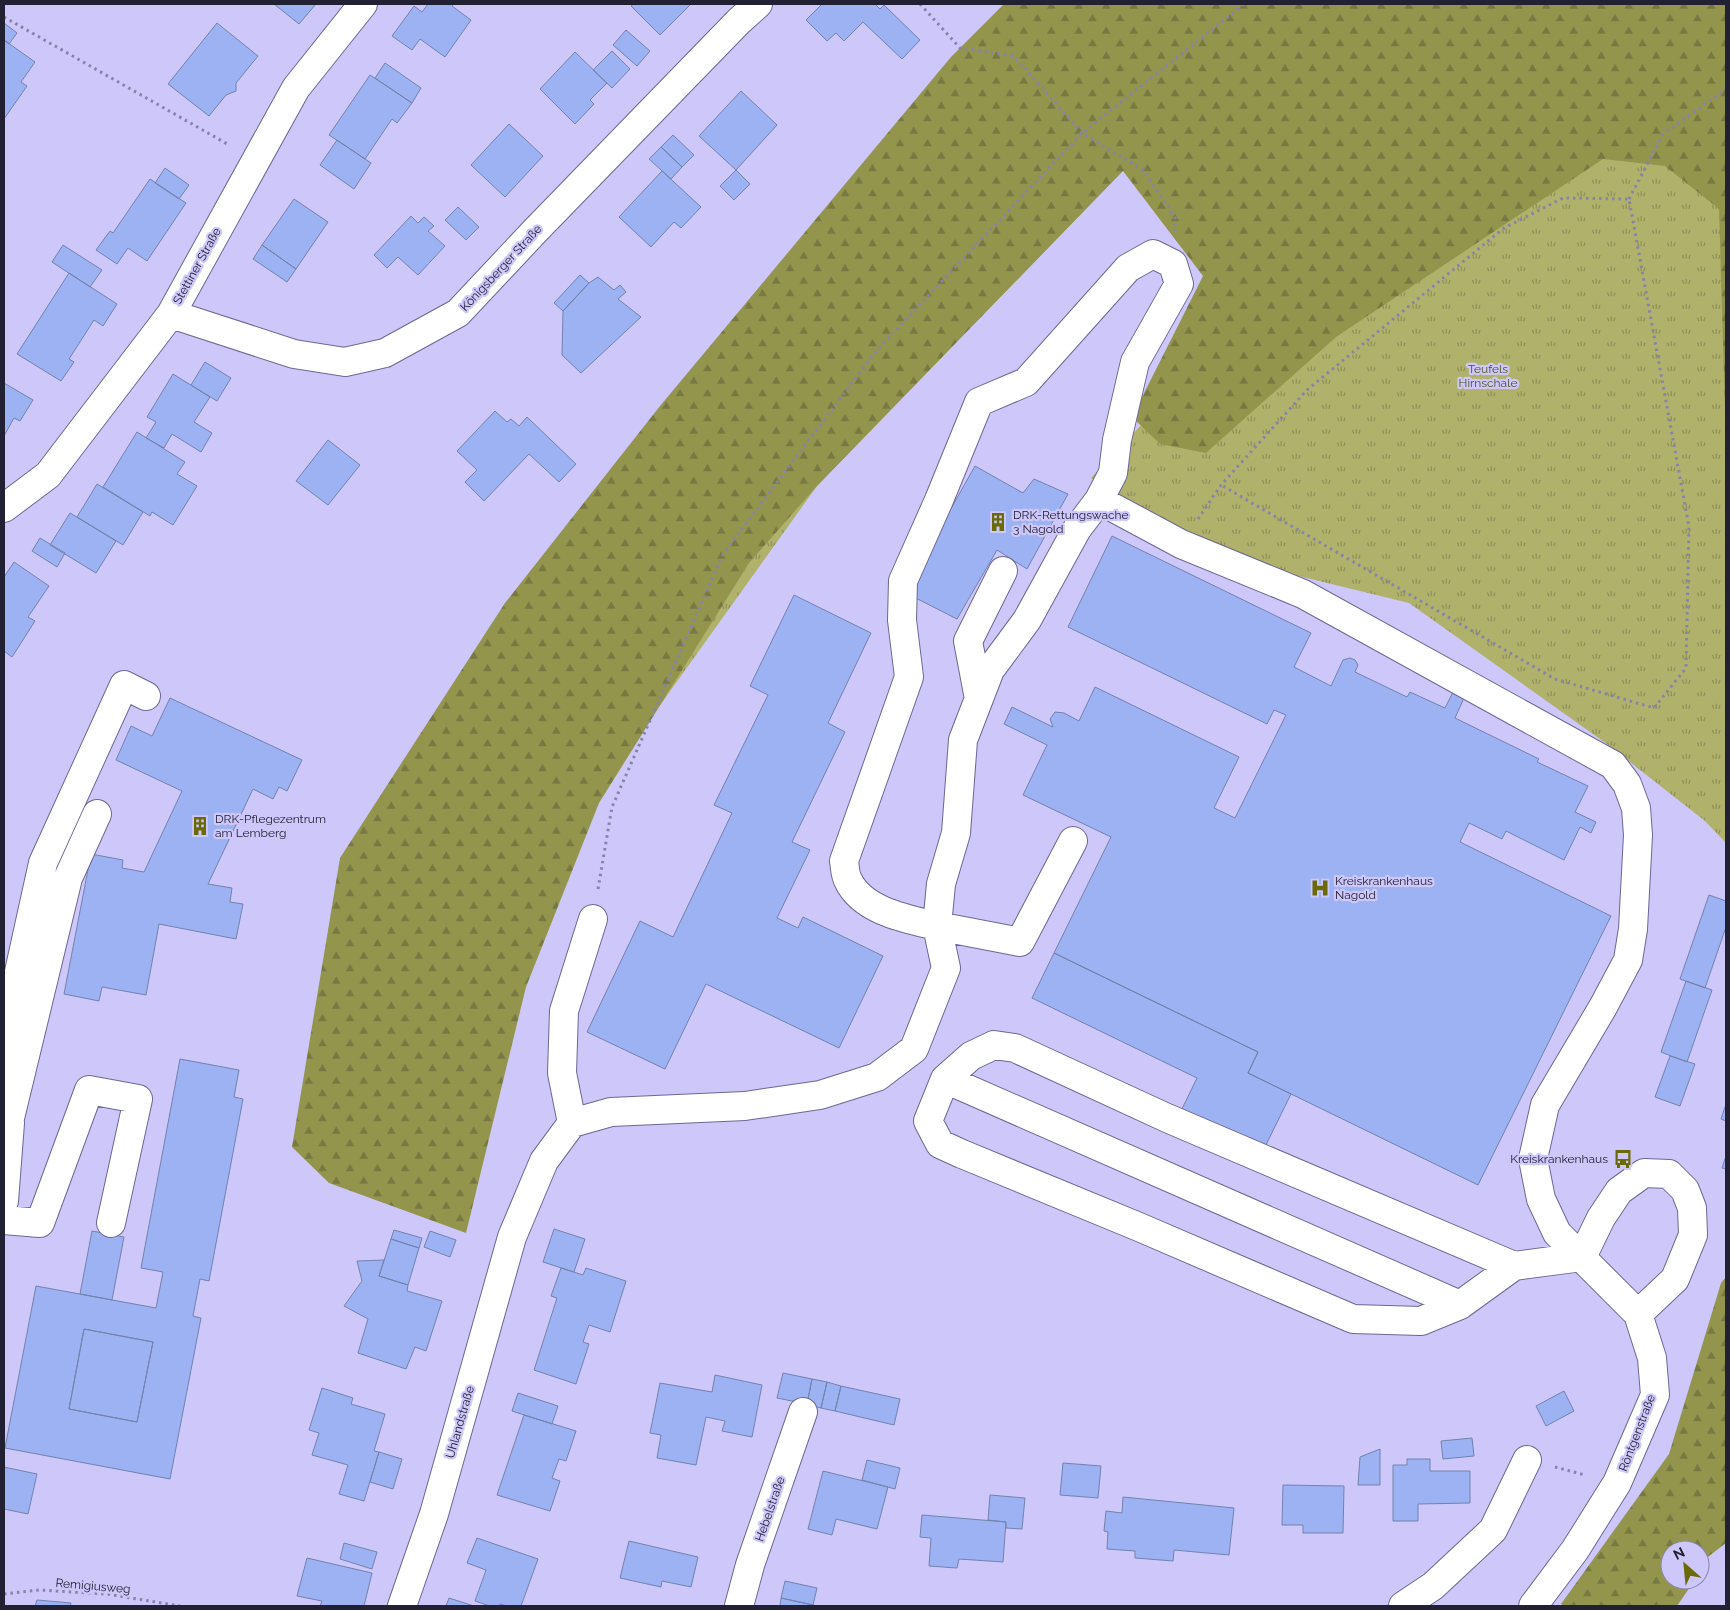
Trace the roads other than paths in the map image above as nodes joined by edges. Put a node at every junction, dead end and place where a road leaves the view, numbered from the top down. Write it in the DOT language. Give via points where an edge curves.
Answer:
graph roads {
  1 [pos="363,4"];
  2 [pos="758,4"];
  3 [pos="171,314"];
  4 [pos="1099,500"];
  5 [pos="4,508"];
  6 [pos="1003,571"];
  7 [pos="146,696"];
  8 [pos="979,699"];
  9 [pos="97,814"];
  10 [pos="1073,841"];
  11 [pos="593,919"];
  12 [pos="937,926"];
  13 [pos="4,1040"];
  14 [pos="4,1062"];
  15 [pos="945,1079"];
  16 [pos="10,1118"];
  17 [pos="572,1123"];
  18 [pos="4,1201"];
  19 [pos="4,1220"];
  20 [pos="111,1224"];
  21 [pos="1582,1257"];
  22 [pos="1514,1266"];
  23 [pos="1460,1305"];
  24 [pos="1638,1314"];
  25 [pos="803,1412"];
  26 [pos="1527,1460"];
  27 [pos="402,1606"];
  28 [pos="739,1606"];
  29 [pos="1404,1606"];
  30 [pos="1533,1606"];
  1 -- 3 [label="street, Stettiner Straße" via="296,88"];
  2 -- 3 [label="street, Königsberger Straße" via="738,21 458,313 385,353 345,362 294,354"];
  3 -- 5 [label="street, Stettiner Straße" via="48,475"];
  4 -- 8 [label="street" via="1078,529 1027,620 990,670"];
  4 -- 12 [label="street" via="1113,473 1135,362 1180,284 1173,264 1152,254 1128,268 1026,382 979,402 902,581 902,620 909,677 844,861 847,880 860,898 892,915"];
  4 -- 21 [label="street, Röntgenstraße" via="1181,544 1304,594 1613,765 1627,784 1636,808 1638,835 1633,929 1628,960 1545,1105 1533,1159 1541,1200 1557,1233"];
  6 -- 8 [label="street" via="968,641"];
  7 -- 13 [label="street" via="124,684 43,863"];
  8 -- 12 [label="street" via="963,740 956,833 941,884"];
  9 -- 16 [label="street" via="68,878"];
  10 -- 12 [label="street" via="1020,942"];
  11 -- 17 [label="street" via="564,1011 562,1073"];
  12 -- 17 [label="street" via="946,968 914,1049 877,1077 820,1095 745,1106 611,1112"];
  14 -- 16 [label="street"];
  15 -- 22 [label="street" via="970,1056 994,1045 1015,1048 1176,1122"];
  15 -- 23 [label="street"];
  15 -- 23 [label="street" via="928,1121 940,1144 962,1154 1353,1319 1421,1321"];
  16 -- 18 [label="street"];
  17 -- 27 [label="street, Uhlandstraße" via="544,1161 512,1237 434,1514"];
  19 -- 20 [label="street" via="40,1223 89,1090 138,1099"];
  21 -- 22 [label="street"];
  21 -- 24 [label="street, Röntgenstraße"];
  21 -- 24 [label="street" via="1619,1191 1644,1173 1669,1174 1685,1190 1692,1208 1693,1235 1674,1279"];
  22 -- 23 [label="street"];
  24 -- 30 [label="street, Röntgenstraße" via="1652,1358 1655,1395 1617,1484 1575,1550"];
  25 -- 28 [label="street, Hebelstraße"];
  26 -- 29 [label="street" via="1493,1530 1433,1586"];
}
